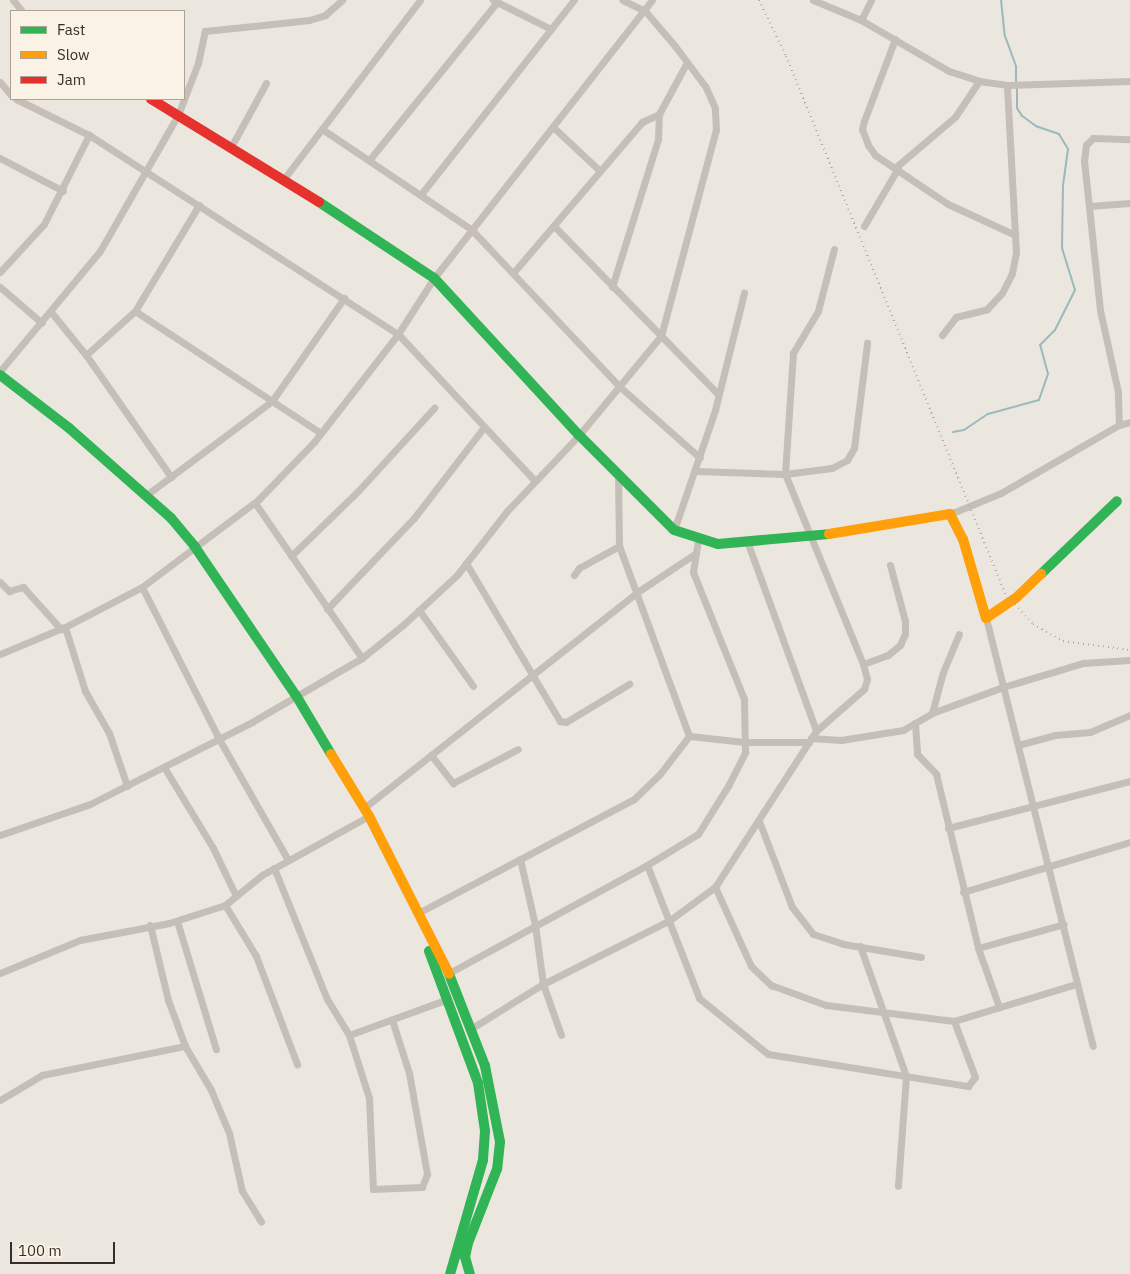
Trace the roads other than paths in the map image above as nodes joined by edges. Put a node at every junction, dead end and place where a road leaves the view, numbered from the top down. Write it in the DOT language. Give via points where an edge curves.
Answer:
graph roads {
  1 [pos="13,0"];
  2 [pos="342,0"];
  3 [pos="420,0"];
  4 [pos="574,0"];
  5 [pos="622,0"];
  6 [pos="652,0"];
  7 [pos="813,0"];
  8 [pos="871,0"];
  9 [pos="495,1"];
  10 [pos="21,10"];
  11 [pos="645,11"];
  12 [pos="861,20"];
  13 [pos="551,29"];
  14 [pos="895,39"];
  15 [pos="686,64"];
  16 [pos="979,81"];
  17 [pos="1130,81"];
  18 [pos="0,82"];
  19 [pos="266,83"];
  20 [pos="1010,85"];
  21 [pos="10,94"];
  22 [pos="185,97"];
  23 [pos="18,100"];
  24 [pos="153,100"];
  25 [pos="184,100"];
  26 [pos="659,114"];
  27 [pos="178,115"];
  28 [pos="553,127"];
  29 [pos="322,129"];
  30 [pos="89,135"];
  31 [pos="1130,139"];
  32 [pos="231,147"];
  33 [pos="0,158"];
  34 [pos="370,159"];
  35 [pos="897,167"];
  36 [pos="600,171"];
  37 [pos="147,172"];
  38 [pos="284,180"];
  39 [pos="62,191"];
  40 [pos="422,193"];
  41 [pos="1130,203"];
  42 [pos="199,205"];
  43 [pos="1089,206"];
  44 [pos="554,226"];
  45 [pos="864,226"];
  46 [pos="471,229"];
  47 [pos="1015,235"];
  48 [pos="834,249"];
  49 [pos="0,272"];
  50 [pos="513,274"];
  51 [pos="434,278"];
  52 [pos="0,286"];
  53 [pos="612,287"];
  54 [pos="744,293"];
  55 [pos="344,298"];
  56 [pos="135,311"];
  57 [pos="51,312"];
  58 [pos="42,323"];
  59 [pos="398,334"];
  60 [pos="942,335"];
  61 [pos="661,336"];
  62 [pos="867,343"];
  63 [pos="86,356"];
  64 [pos="0,373"];
  65 [pos="619,386"];
  66 [pos="718,394"];
  67 [pos="272,401"];
  68 [pos="434,408"];
  69 [pos="1130,422"];
  70 [pos="1119,425"];
  71 [pos="484,427"];
  72 [pos="321,433"];
  73 [pos="579,435"];
  74 [pos="700,458"];
  75 [pos="696,471"];
  76 [pos="618,474"];
  77 [pos="785,474"];
  78 [pos="172,476"];
  79 [pos="535,481"];
  80 [pos="145,496"];
  81 [pos="1117,501"];
  82 [pos="255,503"];
  83 [pos="950,514"];
  84 [pos="674,530"];
  85 [pos="810,536"];
  86 [pos="698,539"];
  87 [pos="748,541"];
  88 [pos="619,546"];
  89 [pos="195,547"];
  90 [pos="696,553"];
  91 [pos="291,556"];
  92 [pos="466,563"];
  93 [pos="890,565"];
  94 [pos="574,575"];
  95 [pos="0,582"];
  96 [pos="142,587"];
  97 [pos="636,594"];
  98 [pos="327,609"];
  99 [pos="419,610"];
  100 [pos="986,618"];
  101 [pos="63,628"];
  102 [pos="959,634"];
  103 [pos="0,654"];
  104 [pos="362,658"];
  105 [pos="1130,660"];
  106 [pos="863,664"];
  107 [pos="533,676"];
  108 [pos="629,684"];
  109 [pos="473,686"];
  110 [pos="1003,687"];
  111 [pos="297,697"];
  112 [pos="932,713"];
  113 [pos="1130,714"];
  114 [pos="915,723"];
  115 [pos="816,731"];
  116 [pos="689,736"];
  117 [pos="219,739"];
  118 [pos="810,740"];
  119 [pos="745,742"];
  120 [pos="1018,745"];
  121 [pos="518,749"];
  122 [pos="431,755"];
  123 [pos="164,767"];
  124 [pos="1130,781"];
  125 [pos="126,786"];
  126 [pos="1034,806"];
  127 [pos="367,812"];
  128 [pos="759,822"];
  129 [pos="948,828"];
  130 [pos="0,836"];
  131 [pos="1130,842"];
  132 [pos="520,859"];
  133 [pos="288,860"];
  134 [pos="1046,864"];
  135 [pos="647,865"];
  136 [pos="274,868"];
  137 [pos="715,887"];
  138 [pos="963,892"];
  139 [pos="236,896"];
  140 [pos="225,905"];
  141 [pos="418,913"];
  142 [pos="670,920"];
  143 [pos="177,921"];
  144 [pos="1064,924"];
  145 [pos="150,925"];
  146 [pos="535,925"];
  147 [pos="860,946"];
  148 [pos="978,948"];
  149 [pos="921,956"];
  150 [pos="0,973"];
  151 [pos="449,973"];
  152 [pos="543,984"];
  153 [pos="1076,984"];
  154 [pos="448,999"];
  155 [pos="999,1007"];
  156 [pos="885,1012"];
  157 [pos="392,1020"];
  158 [pos="954,1021"];
  159 [pos="472,1028"];
  160 [pos="349,1035"];
  161 [pos="561,1035"];
  162 [pos="185,1046"];
  163 [pos="1093,1046"];
  164 [pos="216,1049"];
  165 [pos="297,1064"];
  166 [pos="906,1076"];
  167 [pos="0,1100"];
  168 [pos="898,1186"];
  169 [pos="261,1221"];
  170 [pos="450,1274"];
  171 [pos="470,1274"];
  1 -- 10 [label="street"];
  2 -- 22 [label="street" via="325,16 308,20 205,31 198,63"];
  3 -- 29 [label="street"];
  4 -- 13 [label="street"];
  5 -- 11 [label="street"];
  6 -- 11 [label="street"];
  7 -- 12 [label="street"];
  8 -- 12 [label="street"];
  9 -- 13 [label="street"];
  9 -- 34 [label="street"];
  11 -- 15 [label="street"];
  11 -- 28 [label="street"];
  12 -- 14 [label="street"];
  13 -- 40 [label="street"];
  14 -- 16 [label="street" via="949,70"];
  14 -- 35 [label="street" via="862,129 875,155"];
  15 -- 26 [label="street"];
  15 -- 61 [label="street" via="711,97 716,130"];
  16 -- 20 [label="street"];
  16 -- 35 [label="street" via="955,117"];
  17 -- 20 [label="street"];
  18 -- 21 [label="street"];
  19 -- 32 [label="street"];
  20 -- 47 [label="street"];
  23 -- 30 [label="street"];
  24 -- 27 [label="main road"];
  25 -- 27 [label="street"];
  26 -- 36 [label="street" via="642,122"];
  26 -- 53 [label="street" via="658,139"];
  27 -- 32 [label="main road"];
  27 -- 37 [label="street"];
  28 -- 36 [label="street"];
  28 -- 46 [label="street"];
  29 -- 34 [label="street"];
  29 -- 38 [label="street"];
  30 -- 37 [label="street"];
  30 -- 39 [label="street"];
  31 -- 43 [label="street" via="1093,138 1086,146 1084,162"];
  32 -- 38 [label="main road"];
  33 -- 39 [label="street"];
  34 -- 40 [label="street"];
  35 -- 45 [label="street"];
  35 -- 47 [label="street" via="948,204"];
  36 -- 44 [label="street"];
  37 -- 42 [label="street"];
  37 -- 57 [label="street" via="100,251"];
  38 -- 51 [label="main road" via="370,233"];
  39 -- 49 [label="street" via="44,224"];
  40 -- 46 [label="street"];
  41 -- 43 [label="street"];
  42 -- 55 [label="street"];
  42 -- 56 [label="street"];
  43 -- 70 [label="street" via="1101,318 1118,392"];
  44 -- 50 [label="street"];
  44 -- 53 [label="street"];
  46 -- 50 [label="street"];
  46 -- 51 [label="street"];
  47 -- 60 [label="street" via="1016,253 1002,293 987,310 956,317"];
  48 -- 77 [label="street" via="818,310 792,353"];
  50 -- 65 [label="street"];
  51 -- 59 [label="street"];
  51 -- 73 [label="main road"];
  52 -- 58 [label="street"];
  53 -- 61 [label="street"];
  54 -- 66 [label="street"];
  55 -- 59 [label="street"];
  55 -- 67 [label="street"];
  56 -- 63 [label="street"];
  56 -- 67 [label="street"];
  57 -- 58 [label="street"];
  57 -- 63 [label="street"];
  58 -- 64 [label="street"];
  59 -- 71 [label="street"];
  59 -- 72 [label="street"];
  61 -- 65 [label="street"];
  61 -- 66 [label="street"];
  62 -- 77 [label="street" via="851,454 832,468"];
  63 -- 78 [label="street"];
  64 -- 80 [label="main road" via="69,428"];
  65 -- 73 [label="street"];
  65 -- 74 [label="street"];
  66 -- 74 [label="street"];
  67 -- 72 [label="street"];
  67 -- 78 [label="street"];
  68 -- 91 [label="street" via="358,491"];
  69 -- 70 [label="street"];
  70 -- 83 [label="street" via="1000,493"];
  71 -- 79 [label="street"];
  71 -- 98 [label="street" via="414,518"];
  72 -- 82 [label="street"];
  73 -- 76 [label="main road"];
  73 -- 79 [label="street"];
  74 -- 75 [label="street"];
  75 -- 77 [label="street"];
  75 -- 84 [label="street"];
  76 -- 84 [label="main road"];
  76 -- 88 [label="street"];
  77 -- 85 [label="street"];
  78 -- 80 [label="street"];
  79 -- 92 [label="street"];
  80 -- 89 [label="main road" via="171,518"];
  81 -- 100 [label="main road" via="1016,598"];
  82 -- 89 [label="street"];
  82 -- 91 [label="street"];
  83 -- 85 [label="main road"];
  83 -- 100 [label="main road" via="963,539"];
  84 -- 86 [label="main road"];
  85 -- 87 [label="main road"];
  85 -- 106 [label="street"];
  86 -- 87 [label="main road" via="718,544"];
  86 -- 90 [label="street"];
  87 -- 115 [label="street"];
  88 -- 94 [label="street" via="579,568"];
  88 -- 97 [label="street"];
  89 -- 96 [label="street"];
  89 -- 111 [label="main road"];
  90 -- 97 [label="street"];
  90 -- 119 [label="street" via="693,572 744,699"];
  91 -- 98 [label="street"];
  92 -- 99 [label="street"];
  92 -- 107 [label="street"];
  93 -- 106 [label="street" via="905,621 905,634 900,644 888,654"];
  95 -- 101 [label="street" via="9,591 23,588"];
  96 -- 101 [label="street"];
  96 -- 117 [label="street"];
  97 -- 107 [label="street"];
  97 -- 116 [label="street"];
  98 -- 104 [label="street"];
  99 -- 104 [label="street"];
  99 -- 109 [label="street"];
  100 -- 110 [label="street"];
  101 -- 103 [label="street"];
  101 -- 125 [label="street" via="82,685 109,732"];
  102 -- 112 [label="street" via="943,672"];
  104 -- 111 [label="street"];
  105 -- 110 [label="street" via="1083,663"];
  106 -- 115 [label="street" via="864,689"];
  107 -- 108 [label="street" via="556,716 566,722"];
  107 -- 122 [label="street"];
  110 -- 112 [label="street"];
  110 -- 120 [label="street"];
  111 -- 117 [label="street"];
  111 -- 127 [label="main road"];
  112 -- 114 [label="street"];
  113 -- 120 [label="street" via="1090,732 1055,735"];
  114 -- 118 [label="street" via="903,730 841,740"];
  114 -- 129 [label="street" via="917,754 934,768"];
  115 -- 118 [label="street"];
  116 -- 119 [label="street"];
  116 -- 132 [label="street" via="660,774 634,799"];
  117 -- 123 [label="street"];
  117 -- 133 [label="street"];
  118 -- 119 [label="street"];
  118 -- 128 [label="street"];
  119 -- 135 [label="street" via="745,752 728,786 698,834"];
  120 -- 126 [label="street"];
  121 -- 122 [label="street" via="453,784"];
  122 -- 127 [label="street"];
  123 -- 125 [label="street"];
  123 -- 139 [label="street" via="213,848"];
  124 -- 126 [label="street"];
  125 -- 130 [label="street" via="90,804"];
  126 -- 129 [label="street"];
  126 -- 134 [label="street"];
  127 -- 133 [label="street"];
  127 -- 141 [label="main road"];
  128 -- 137 [label="street"];
  128 -- 147 [label="street" via="792,907 802,921 813,934"];
  129 -- 138 [label="street"];
  131 -- 134 [label="street"];
  132 -- 141 [label="street"];
  132 -- 146 [label="street"];
  133 -- 136 [label="street"];
  134 -- 138 [label="street"];
  134 -- 144 [label="street"];
  135 -- 142 [label="street"];
  135 -- 146 [label="street"];
  136 -- 139 [label="street"];
  136 -- 160 [label="street" via="327,999"];
  137 -- 142 [label="street"];
  137 -- 156 [label="street" via="751,966 771,985 826,1005"];
  138 -- 148 [label="street"];
  139 -- 140 [label="street"];
  140 -- 143 [label="street"];
  140 -- 165 [label="street" via="260,964"];
  141 -- 151 [label="main road"];
  141 -- 154 [label="main road" via="423,937"];
  142 -- 152 [label="street"];
  142 -- 166 [label="street" via="699,998 768,1054"];
  143 -- 145 [label="street"];
  143 -- 164 [label="street"];
  144 -- 148 [label="street"];
  144 -- 153 [label="street" via="1078,974"];
  145 -- 150 [label="street" via="80,940"];
  145 -- 162 [label="street" via="168,1000"];
  146 -- 151 [label="street"];
  146 -- 152 [label="street"];
  147 -- 149 [label="street"];
  147 -- 156 [label="street"];
  148 -- 155 [label="street"];
  151 -- 159 [label="main road"];
  152 -- 159 [label="street"];
  152 -- 161 [label="street"];
  153 -- 155 [label="street"];
  153 -- 163 [label="street"];
  154 -- 157 [label="street"];
  154 -- 170 [label="main road" via="478,1083 485,1131 483,1160"];
  155 -- 158 [label="street"];
  156 -- 158 [label="street"];
  156 -- 166 [label="street"];
  157 -- 160 [label="street"];
  157 -- 160 [label="street" via="414,1101 427,1174 422,1187 372,1189 369,1098"];
  158 -- 166 [label="street" via="975,1077 973,1084 968,1086"];
  159 -- 171 [label="main road" via="485,1066 500,1142 497,1169 465,1257"];
  162 -- 167 [label="street" via="42,1075"];
  162 -- 169 [label="street" via="211,1090 229,1133 242,1191"];
  166 -- 168 [label="street"];
}
